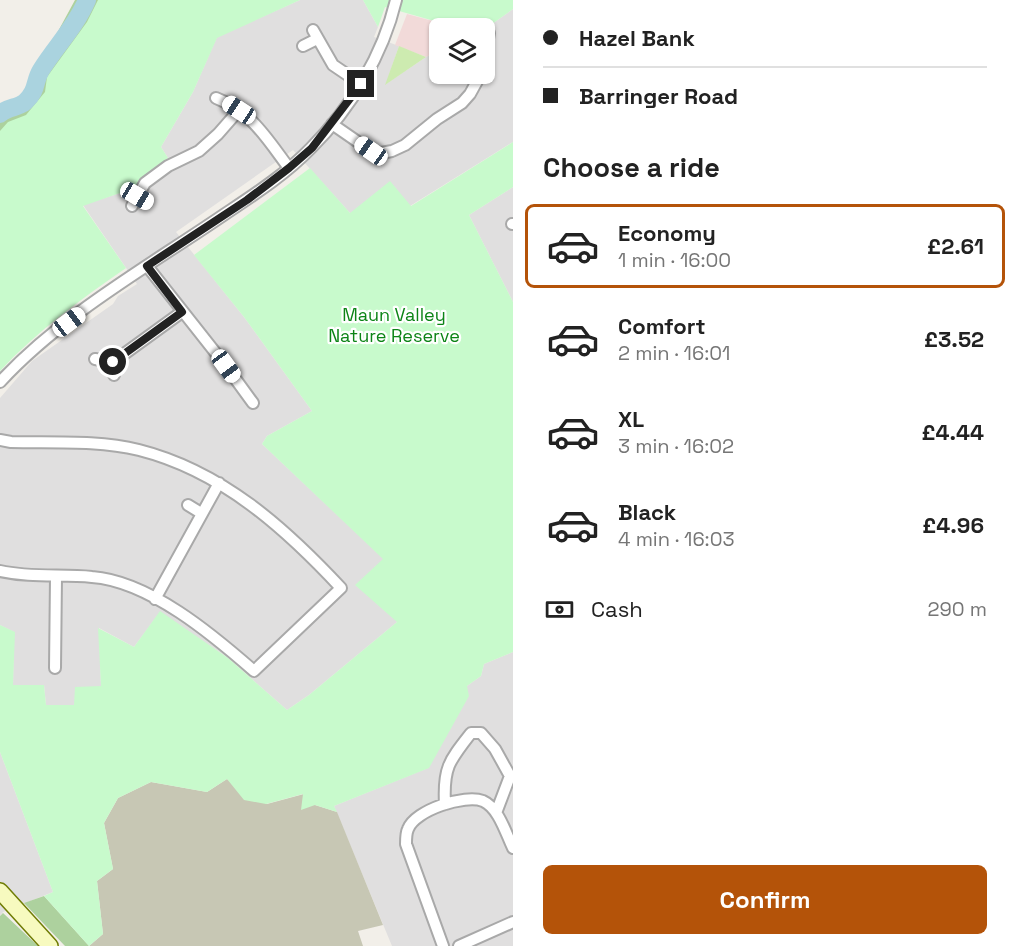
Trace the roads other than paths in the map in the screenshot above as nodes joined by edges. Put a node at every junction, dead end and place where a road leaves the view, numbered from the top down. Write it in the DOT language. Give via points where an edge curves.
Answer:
graph roads {
  1 [pos="396,0"];
  2 [pos="303,46"];
  3 [pos="361,84"];
  4 [pos="476,84"];
  5 [pos="216,98"];
  6 [pos="239,110"];
  7 [pos="332,124"];
  8 [pos="289,168"];
  9 [pos="148,203"];
  10 [pos="147,266"];
  11 [pos="182,312"];
  12 [pos="95,359"];
  13 [pos="113,362"];
  14 [pos="114,375"];
  15 [pos="0,382"];
  16 [pos="246,401"];
  17 [pos="0,440"];
  18 [pos="219,483"];
  19 [pos="188,505"];
  20 [pos="201,513"];
  21 [pos="0,571"];
  22 [pos="56,577"];
  23 [pos="155,599"];
  24 [pos="55,668"];
  25 [pos="445,804"];
  26 [pos="496,813"];
  27 [pos="513,848"];
  28 [pos="0,891"];
  29 [pos="513,922"];
  30 [pos="441,941"];
  31 [pos="459,945"];
  32 [pos="50,946"];
  1 -- 3 [label="street"];
  2 -- 3 [label="street" via="315,34 333,65"];
  3 -- 7 [label="street"];
  4 -- 7 [label="street" via="462,103 392,151 371,151"];
  5 -- 6 [label="street"];
  6 -- 8 [label="street" via="250,117"];
  6 -- 9 [label="street" via="199,152 168,165 145,183 135,201"];
  7 -- 8 [label="street"];
  8 -- 10 [label="street"];
  10 -- 11 [label="street"];
  10 -- 15 [label="street" via="38,346"];
  11 -- 13 [label="street"];
  11 -- 16 [label="street" via="226,366"];
  12 -- 13 [label="street"];
  13 -- 14 [label="street"];
  17 -- 18 [label="street" via="89,443 140,450"];
  18 -- 20 [label="street"];
  18 -- 23 [label="street" via="253,505 341,588 254,671 206,630"];
  19 -- 20 [label="street"];
  20 -- 23 [label="street"];
  21 -- 22 [label="street"];
  22 -- 23 [label="street" via="94,577 130,586"];
  22 -- 24 [label="street"];
  25 -- 26 [label="street" via="467,799 484,801"];
  25 -- 26 [label="street" via="446,771 471,733 481,733 510,776"];
  25 -- 30 [label="street" via="420,815 408,828 406,843"];
  26 -- 27 [label="street"];
  28 -- 32 [label="main road"];
  29 -- 31 [label="street"];
  30 -- 31 [label="street"];
}
